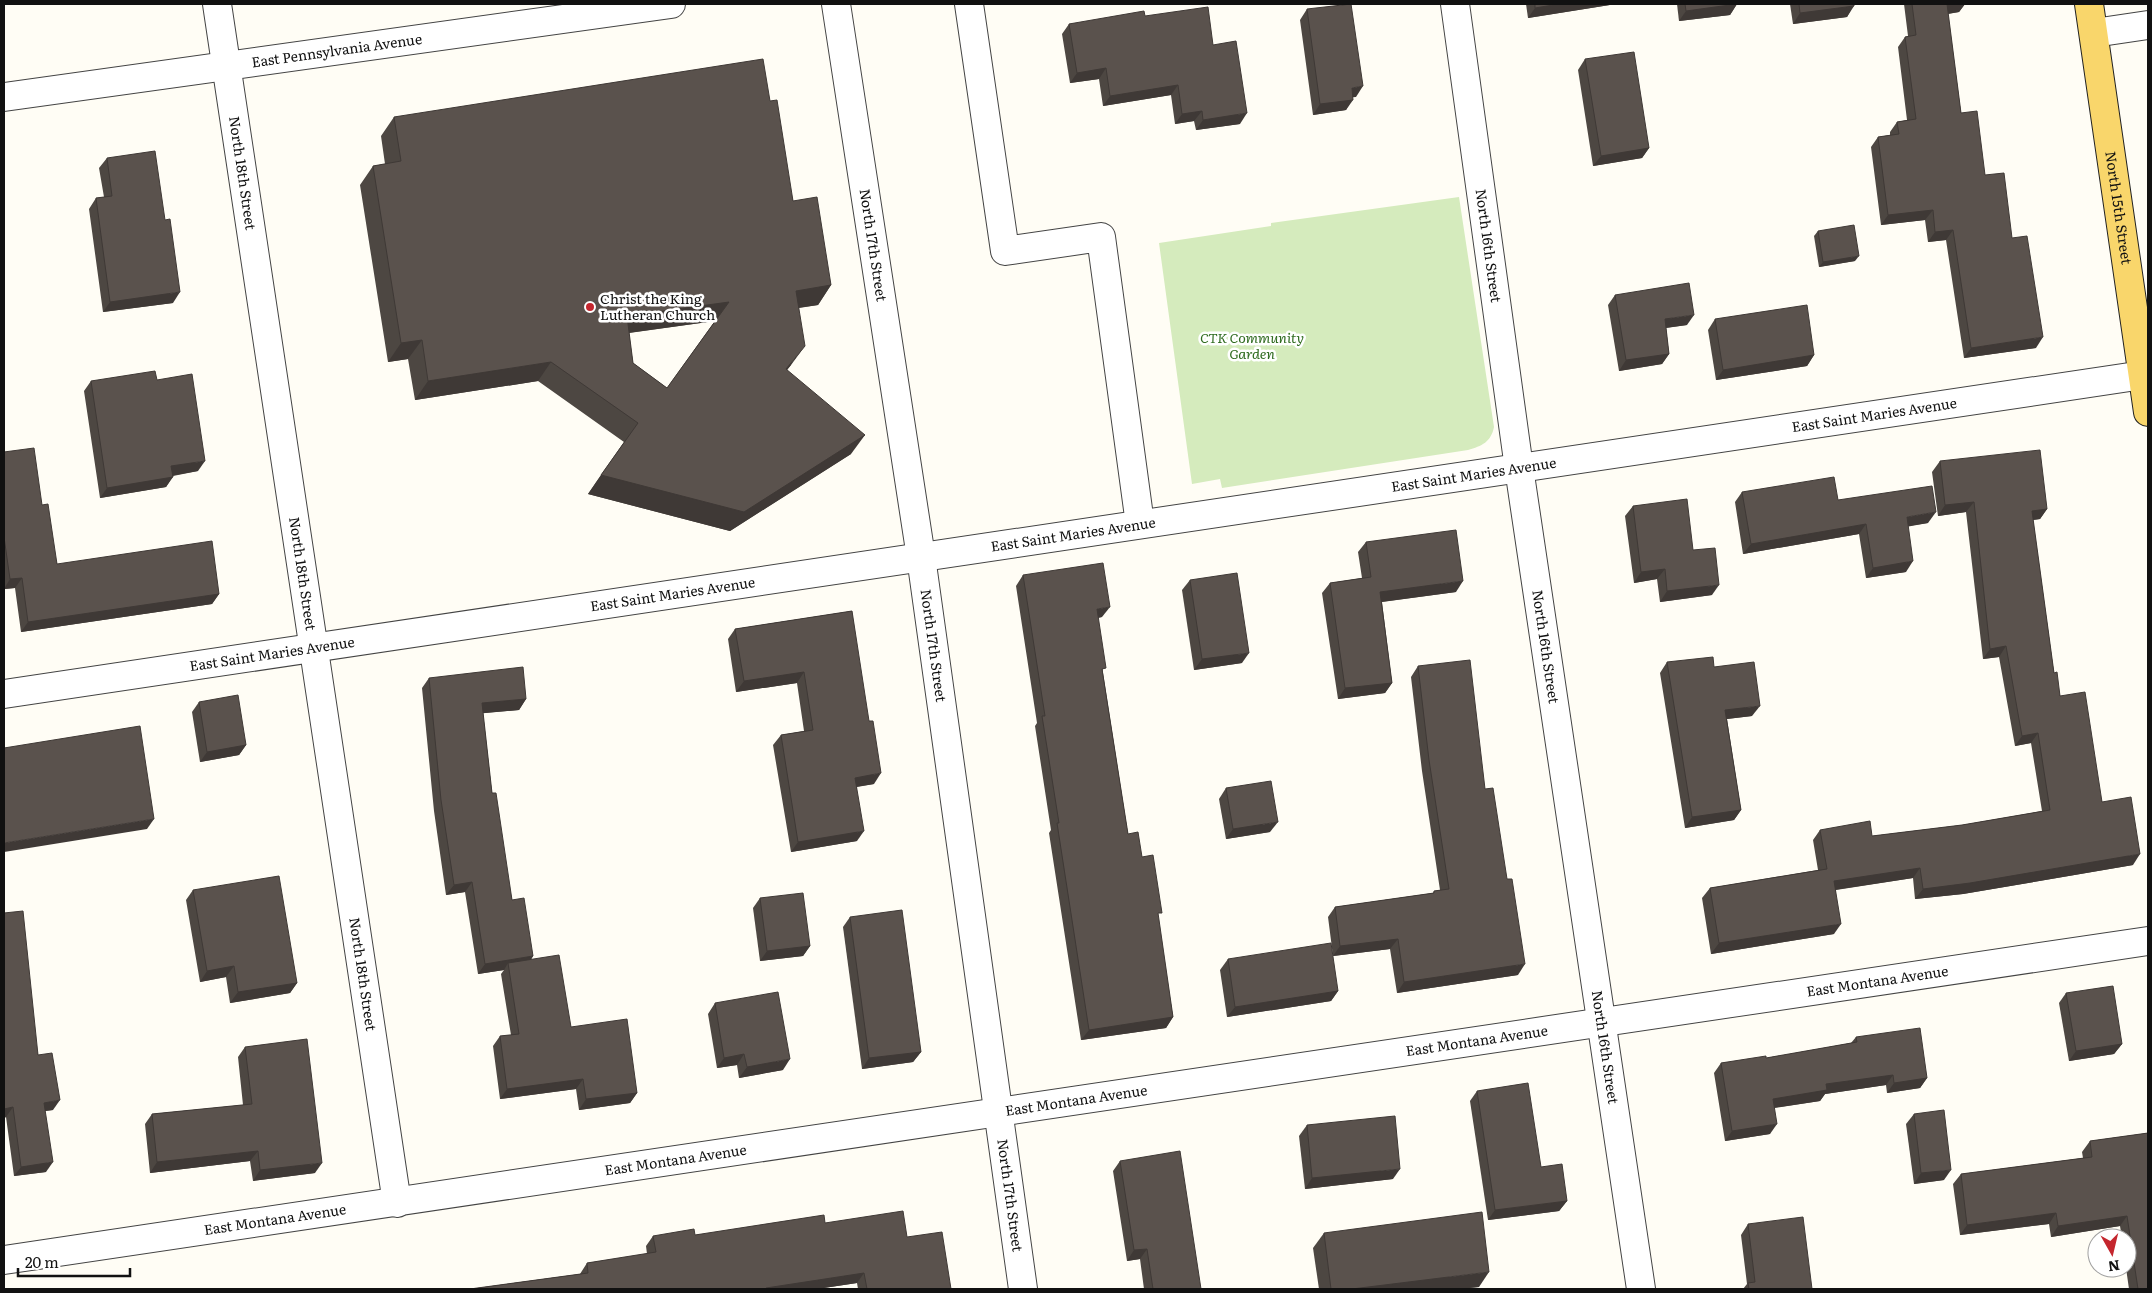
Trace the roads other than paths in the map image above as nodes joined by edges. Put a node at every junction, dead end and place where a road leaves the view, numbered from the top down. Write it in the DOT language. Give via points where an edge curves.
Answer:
graph roads {
  1 [pos="217,4"];
  2 [pos="670,4"];
  3 [pos="836,4"];
  4 [pos="969,4"];
  5 [pos="1455,4"];
  6 [pos="2089,4"];
  7 [pos="2148,25"];
  8 [pos="2094,33"];
  9 [pos="226,65"];
  10 [pos="4,97"];
  11 [pos="2139,288"];
  12 [pos="2143,376"];
  13 [pos="2148,412"];
  14 [pos="1519,468"];
  15 [pos="1140,524"];
  16 [pos="922,557"];
  17 [pos="315,647"];
  18 [pos="4,694"];
  19 [pos="2148,941"];
  20 [pos="1602,1023"];
  21 [pos="997,1111"];
  22 [pos="397,1203"];
  23 [pos="4,1260"];
  24 [pos="1023,1289"];
  25 [pos="1641,1289"];
  1 -- 9 [label="street, North 18th Street"];
  2 -- 9 [label="street, East Pennsylvania Avenue"];
  3 -- 16 [label="street, North 17th Street"];
  4 -- 15 [label="street" via="1005,251 1101,237"];
  5 -- 14 [label="street, North 16th Street"];
  6 -- 8 [label="main road, North 15th Street"];
  7 -- 8 [label="street"];
  8 -- 11 [label="main road, North 15th Street"];
  9 -- 10 [label="street, East Pennsylvania Avenue"];
  9 -- 17 [label="street, North 18th Street"];
  11 -- 12 [label="main road, North 15th Street"];
  12 -- 13 [label="main road, North 15th Street"];
  12 -- 14 [label="street, East Saint Maries Avenue"];
  14 -- 15 [label="street, East Saint Maries Avenue"];
  14 -- 20 [label="street, North 16th Street"];
  15 -- 16 [label="street, East Saint Maries Avenue"];
  16 -- 17 [label="street, East Saint Maries Avenue"];
  16 -- 21 [label="street, North 17th Street"];
  17 -- 18 [label="street, East Saint Maries Avenue"];
  17 -- 22 [label="street, North 18th Street"];
  19 -- 20 [label="street, East Montana Avenue"];
  20 -- 21 [label="street, East Montana Avenue"];
  20 -- 25 [label="street, North 16th Street"];
  21 -- 22 [label="street, East Montana Avenue"];
  21 -- 24 [label="street, North 17th Street"];
  22 -- 23 [label="street, East Montana Avenue"];
}
